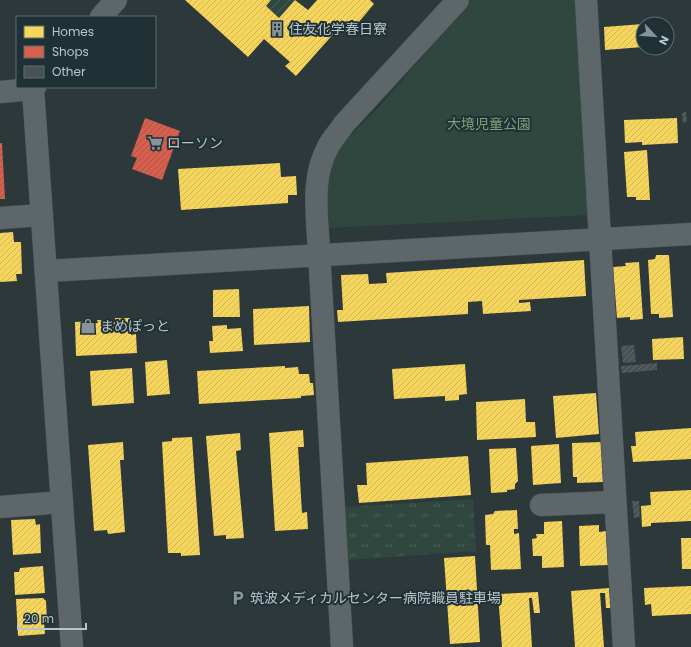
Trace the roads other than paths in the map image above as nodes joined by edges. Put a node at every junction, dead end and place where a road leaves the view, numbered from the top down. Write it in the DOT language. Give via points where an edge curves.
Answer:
graph roads {
  1 [pos="116,0"];
  2 [pos="458,0"];
  3 [pos="586,0"];
  4 [pos="102,16"];
  5 [pos="34,88"];
  6 [pos="0,92"];
  7 [pos="42,215"];
  8 [pos="0,218"];
  9 [pos="691,234"];
  10 [pos="600,239"];
  11 [pos="320,256"];
  12 [pos="46,271"];
  13 [pos="62,502"];
  14 [pos="615,502"];
  15 [pos="542,505"];
  16 [pos="0,507"];
  17 [pos="65,647"];
  18 [pos="72,647"];
  19 [pos="342,647"];
  20 [pos="624,647"];
  1 -- 4 [label="street"];
  2 -- 11 [label="street" via="344,124 328,147 320,166 316,204"];
  3 -- 10 [label="street"];
  5 -- 6 [label="street"];
  5 -- 7 [label="street"];
  7 -- 8 [label="street"];
  7 -- 12 [label="street"];
  9 -- 10 [label="street"];
  10 -- 11 [label="street"];
  10 -- 14 [label="street"];
  11 -- 12 [label="street"];
  11 -- 19 [label="street"];
  12 -- 13 [label="street"];
  13 -- 16 [label="street"];
  13 -- 18 [label="street"];
  14 -- 15 [label="street"];
  14 -- 20 [label="street"];
  17 -- 18 [label="street"];
}
